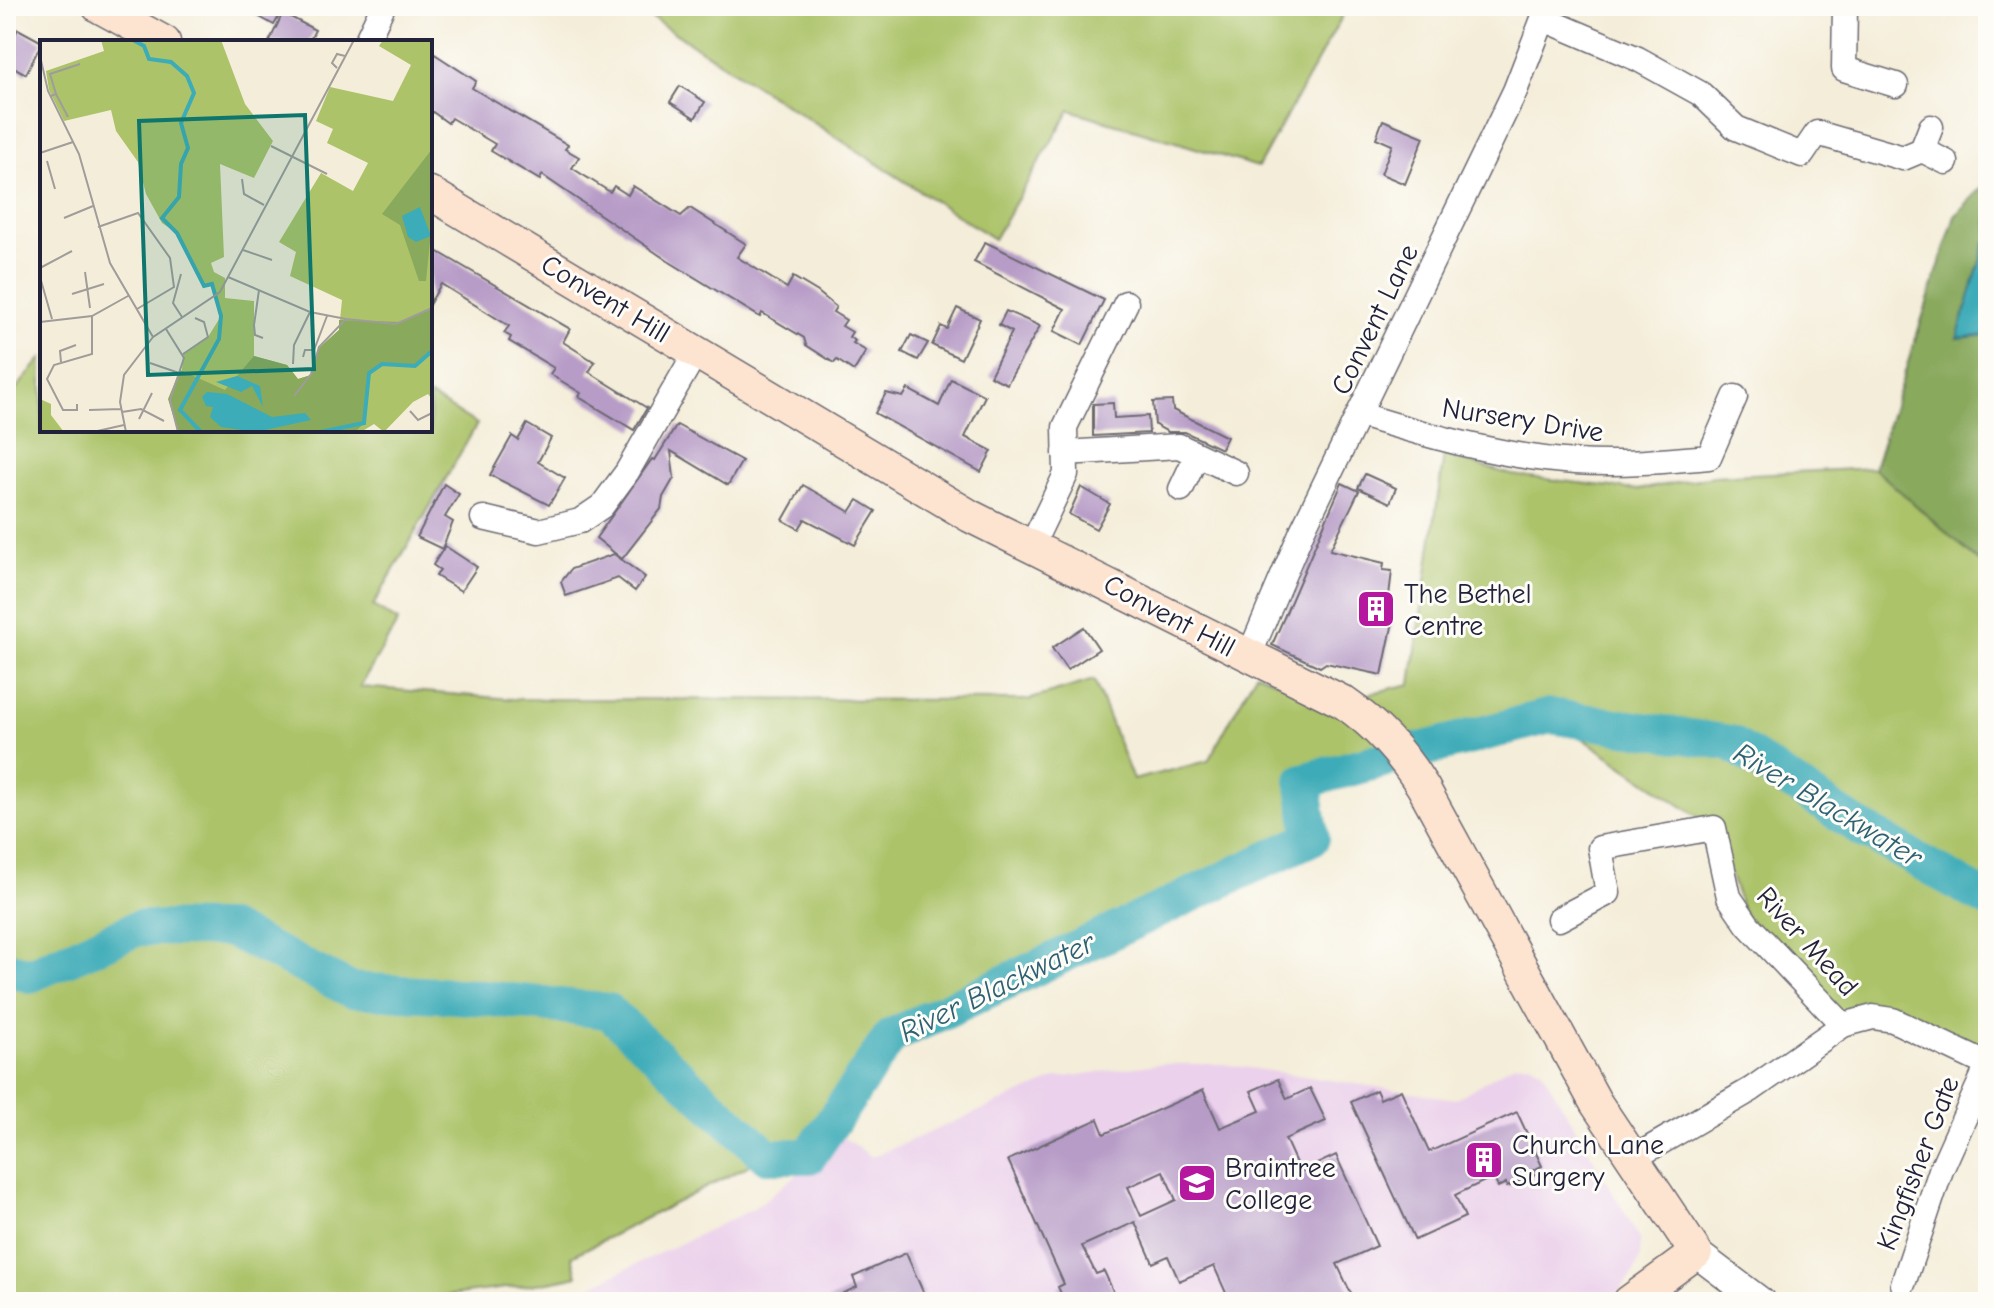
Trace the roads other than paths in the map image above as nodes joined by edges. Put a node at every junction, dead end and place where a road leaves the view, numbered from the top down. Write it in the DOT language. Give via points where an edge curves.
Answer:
graph roads {
  1 [pos="98,6"];
  2 [pos="383,6"];
  3 [pos="1845,6"];
  4 [pos="1546,13"];
  5 [pos="160,40"];
  6 [pos="367,40"];
  7 [pos="1896,85"];
  8 [pos="1931,127"];
  9 [pos="1913,154"];
  10 [pos="1946,162"];
  11 [pos="432,194"];
  12 [pos="1126,303"];
  13 [pos="696,352"];
  14 [pos="1735,397"];
  15 [pos="1361,415"];
  16 [pos="1065,453"];
  17 [pos="1197,455"];
  18 [pos="1236,473"];
  19 [pos="1181,489"];
  20 [pos="483,518"];
  21 [pos="1032,545"];
  22 [pos="1249,656"];
  23 [pos="1559,919"];
  24 [pos="1843,1025"];
  25 [pos="1988,1065"];
  26 [pos="1635,1157"];
  27 [pos="1696,1253"];
  28 [pos="1903,1284"];
  29 [pos="1629,1302"];
  30 [pos="1761,1302"];
  1 -- 5 [label="main road"];
  2 -- 6 [label="street"];
  3 -- 7 [label="street" via="1844,69"];
  4 -- 9 [label="street" via="1701,94 1736,128 1802,155 1817,133"];
  4 -- 15 [label="street, Convent Lane" via="1508,106"];
  8 -- 9 [label="street"];
  9 -- 10 [label="street"];
  11 -- 13 [label="main road, Convent Hill"];
  12 -- 16 [label="street" via="1065,427"];
  13 -- 20 [label="street" via="602,506 580,521 539,531"];
  13 -- 21 [label="main road, Convent Hill" via="970,516"];
  14 -- 15 [label="street, Nursery Drive" via="1709,457 1632,463 1573,462 1505,451"];
  15 -- 22 [label="street, Convent Lane" via="1302,531"];
  16 -- 17 [label="street" via="1179,446"];
  16 -- 21 [label="street" via="1066,474"];
  17 -- 18 [label="street"];
  17 -- 19 [label="street"];
  21 -- 22 [label="main road, Convent Hill"];
  22 -- 26 [label="main road, Convent Hill" via="1343,702 1392,742 1423,787 1596,1103"];
  23 -- 24 [label="street, River Mead" via="1608,893 1600,848 1714,828 1729,897 1748,925"];
  24 -- 25 [label="street, River Mead" via="1873,1017 1893,1020"];
  24 -- 26 [label="street, River Mead" via="1752,1089"];
  25 -- 28 [label="street, Kingfisher Gate" via="1941,1170"];
  26 -- 27 [label="main road, Convent Hill"];
  27 -- 29 [label="main road"];
  27 -- 30 [label="street"];
}
